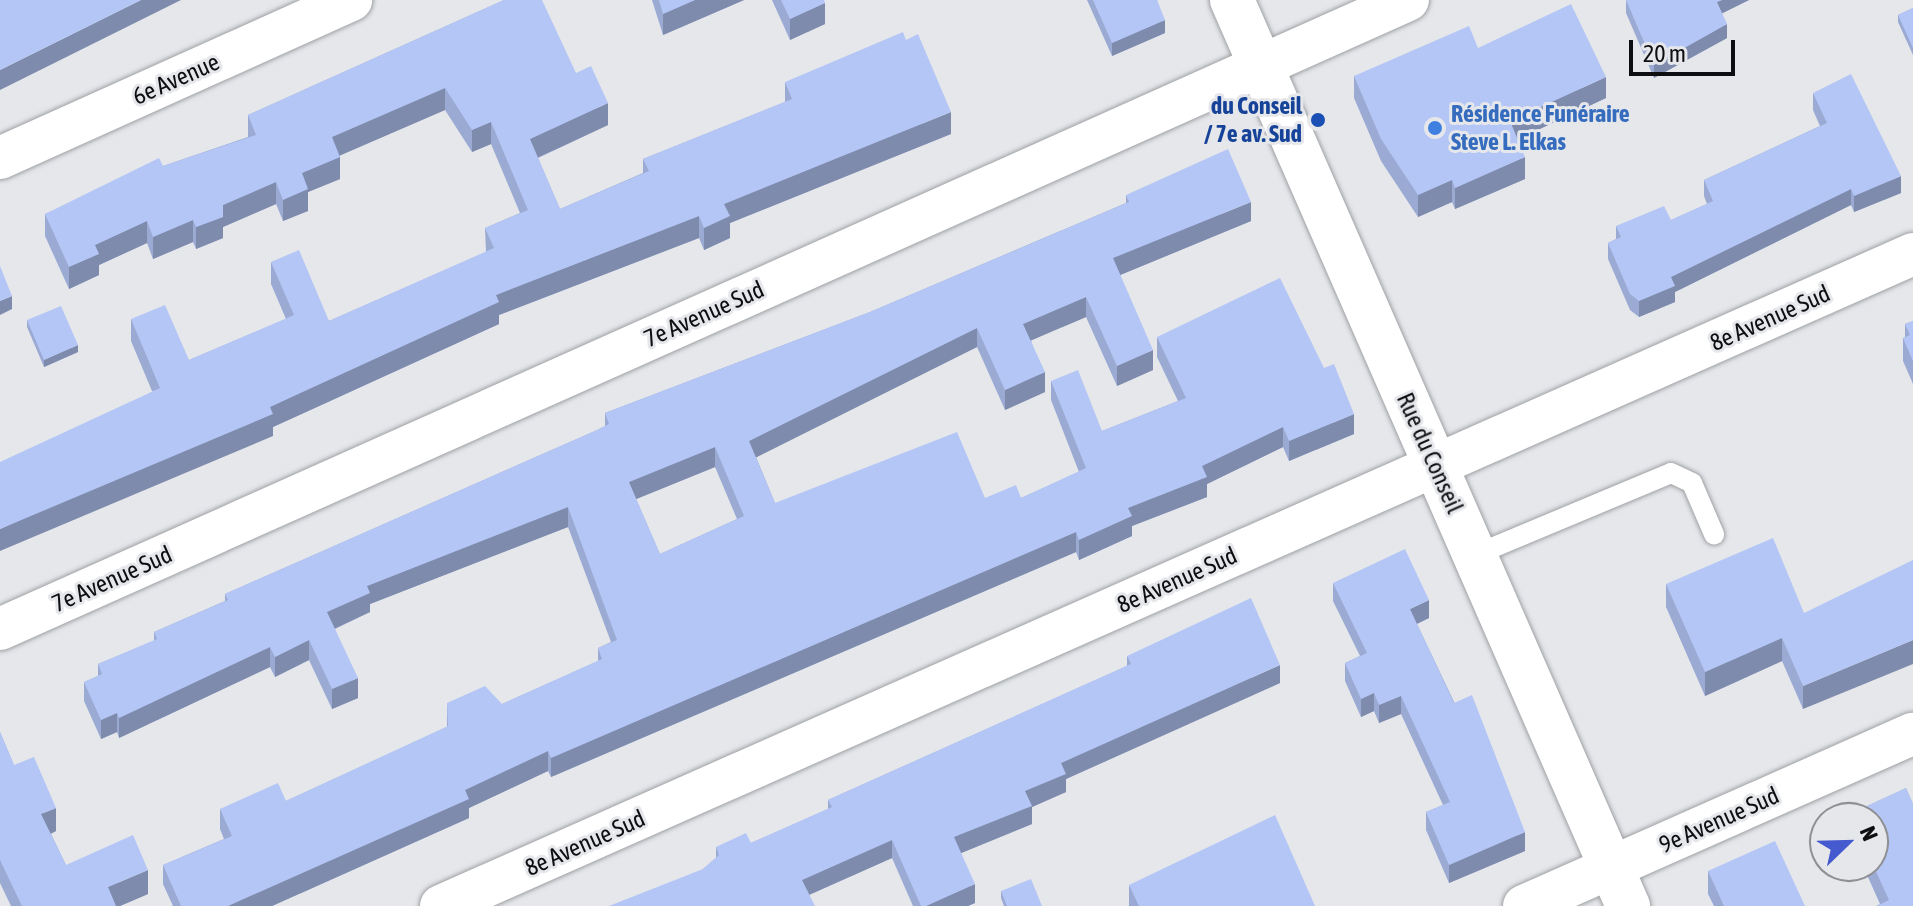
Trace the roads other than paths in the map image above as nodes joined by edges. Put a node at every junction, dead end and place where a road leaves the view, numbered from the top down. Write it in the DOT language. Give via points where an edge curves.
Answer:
graph roads {
  1 [pos="351,0"];
  2 [pos="1232,0"];
  3 [pos="1408,0"];
  4 [pos="1261,65"];
  5 [pos="0,158"];
  6 [pos="1913,254"];
  7 [pos="1436,466"];
  8 [pos="1714,534"];
  9 [pos="1475,555"];
  10 [pos="0,629"];
  11 [pos="1913,734"];
  12 [pos="1620,887"];
  13 [pos="441,906"];
  14 [pos="1524,906"];
  1 -- 5 [label="street, 6e Avenue"];
  2 -- 4 [label="street, Rue du Conseil"];
  3 -- 4 [label="street, 7e Avenue Sud"];
  4 -- 7 [label="street, Rue du Conseil"];
  4 -- 10 [label="street, 7e Avenue Sud"];
  6 -- 7 [label="street, 8e Avenue Sud"];
  7 -- 9 [label="street, Rue du Conseil"];
  7 -- 13 [label="street, 8e Avenue Sud"];
  8 -- 9 [label="lane" via="1692,483 1671,473"];
  9 -- 12 [label="street, Rue du Conseil"];
  11 -- 12 [label="street, 9e Avenue Sud"];
  12 -- 14 [label="street, 9e Avenue Sud"];
}
